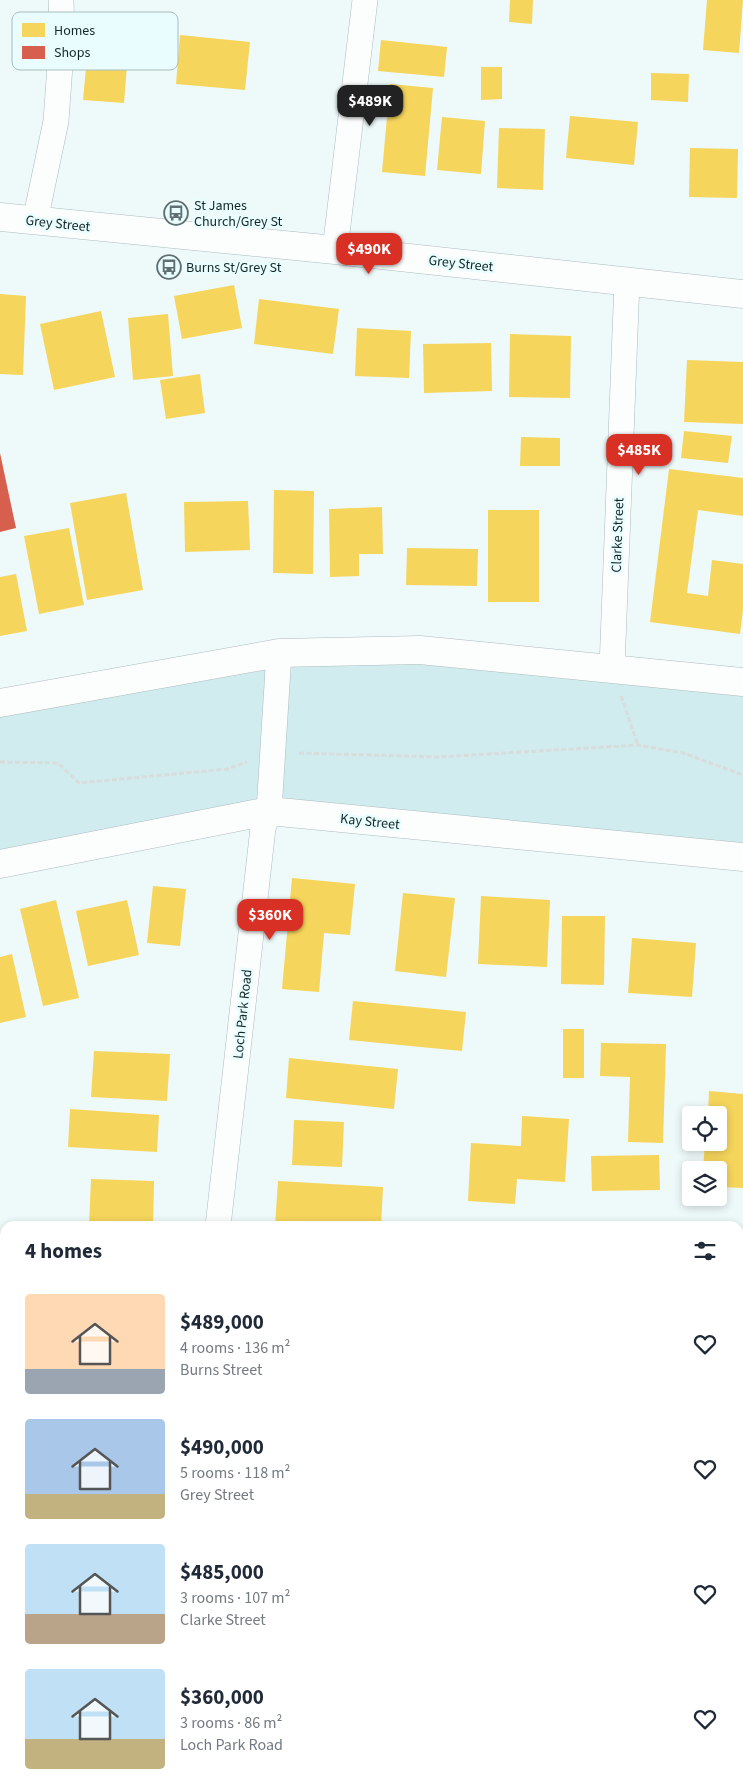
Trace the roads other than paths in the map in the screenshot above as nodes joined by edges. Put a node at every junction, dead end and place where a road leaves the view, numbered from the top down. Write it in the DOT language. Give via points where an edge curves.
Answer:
graph roads {
  1 [pos="365,0"];
  2 [pos="60,70"];
  3 [pos="0,217"];
  4 [pos="35,221"];
  5 [pos="335,250"];
  6 [pos="627,281"];
  7 [pos="743,294"];
  8 [pos="279,653"];
  9 [pos="612,668"];
  10 [pos="743,682"];
  11 [pos="0,703"];
  12 [pos="269,811"];
  13 [pos="743,857"];
  14 [pos="0,864"];
  15 [pos="219,1221"];
  1 -- 5 [label="street"];
  2 -- 4 [label="street" via="56,121"];
  3 -- 4 [label="street, Grey Street"];
  4 -- 5 [label="street, Grey Street"];
  5 -- 6 [label="street, Grey Street"];
  6 -- 7 [label="street, Grey Street"];
  6 -- 9 [label="street, Clarke Street"];
  8 -- 9 [label="street" via="420,650"];
  8 -- 11 [label="street"];
  8 -- 12 [label="street, Loch Park Road"];
  9 -- 10 [label="street"];
  12 -- 13 [label="street, Kay Street"];
  12 -- 14 [label="street, Kay Street"];
  12 -- 15 [label="street, Loch Park Road" via="263,828"];
}
